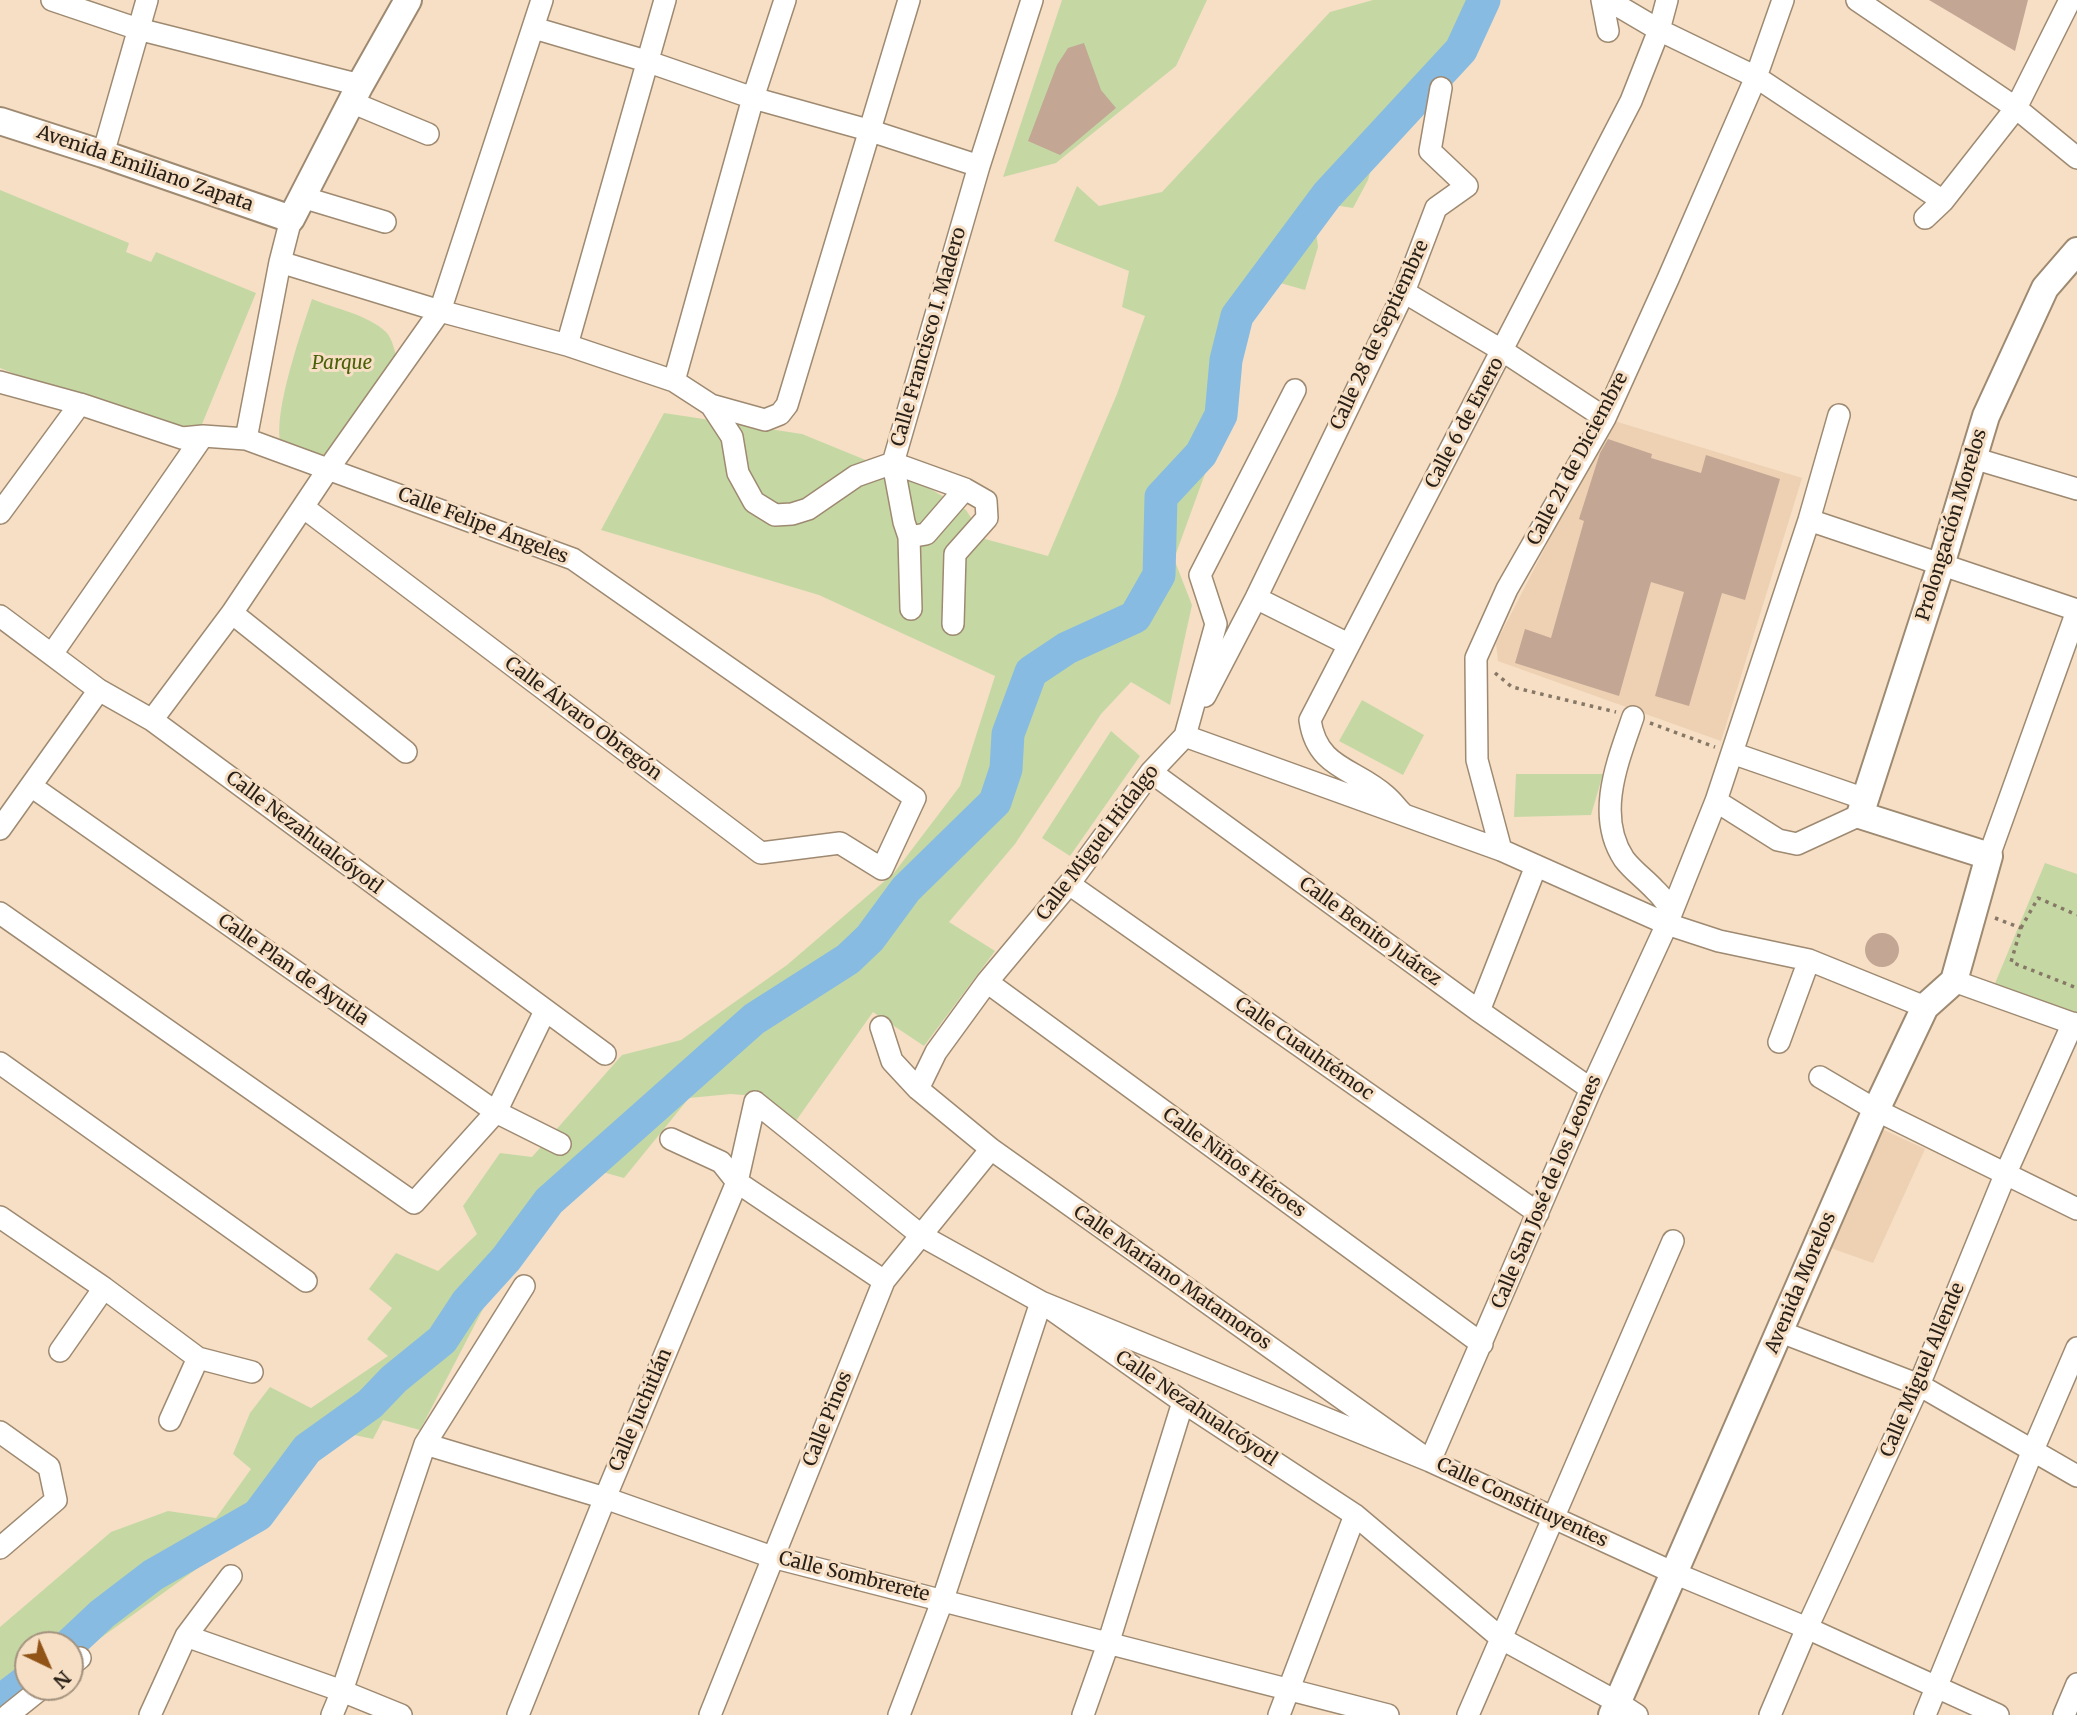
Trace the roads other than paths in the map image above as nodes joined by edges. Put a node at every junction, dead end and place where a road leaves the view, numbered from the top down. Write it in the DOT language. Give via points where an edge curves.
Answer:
graph roads {
  1 [pos="52,0"];
  2 [pos="147,0"];
  3 [pos="408,0"];
  4 [pos="542,0"];
  5 [pos="665,0"];
  6 [pos="785,0"];
  7 [pos="909,0"];
  8 [pos="1032,0"];
  9 [pos="1602,0"];
  10 [pos="1608,0"];
  11 [pos="1667,0"];
  12 [pos="1783,0"];
  13 [pos="1857,0"];
  14 [pos="2071,4"];
  15 [pos="534,28"];
  16 [pos="138,29"];
  17 [pos="1659,30"];
  18 [pos="1608,31"];
  19 [pos="646,61"];
  20 [pos="1756,77"];
  21 [pos="1441,88"];
  22 [pos="356,93"];
  23 [pos="753,98"];
  24 [pos="2016,108"];
  25 [pos="0,121"];
  26 [pos="869,131"];
  27 [pos="428,134"];
  28 [pos="103,154"];
  29 [pos="2077,158"];
  30 [pos="979,166"];
  31 [pos="1943,201"];
  32 [pos="296,208"];
  33 [pos="1925,218"];
  34 [pos="385,222"];
  35 [pos="2077,251"];
  36 [pos="280,262"];
  37 [pos="1404,292"];
  38 [pos="440,311"];
  39 [pos="567,345"];
  40 [pos="1503,351"];
  41 [pos="674,381"];
  42 [pos="0,382"];
  43 [pos="1295,390"];
  44 [pos="80,404"];
  45 [pos="711,405"];
  46 [pos="1839,415"];
  47 [pos="1605,418"];
  48 [pos="203,436"];
  49 [pos="246,439"];
  50 [pos="1973,458"];
  51 [pos="893,463"];
  52 [pos="329,468"];
  53 [pos="965,489"];
  54 [pos="2077,489"];
  55 [pos="303,507"];
  56 [pos="0,513"];
  57 [pos="1809,520"];
  58 [pos="909,537"];
  59 [pos="1941,565"];
  60 [pos="1256,598"];
  61 [pos="911,609"];
  62 [pos="2077,610"];
  63 [pos="232,613"];
  64 [pos="0,616"];
  65 [pos="953,624"];
  66 [pos="1348,645"];
  67 [pos="52,654"];
  68 [pos="99,690"];
  69 [pos="1633,717"];
  70 [pos="152,720"];
  71 [pos="1185,736"];
  72 [pos="406,752"];
  73 [pos="1732,753"];
  74 [pos="1151,772"];
  75 [pos="31,786"];
  76 [pos="1716,801"];
  77 [pos="1863,807"];
  78 [pos="1402,813"];
  79 [pos="0,829"];
  80 [pos="1502,850"];
  81 [pos="1989,856"];
  82 [pos="1536,866"];
  83 [pos="882,869"];
  84 [pos="1069,884"];
  85 [pos="0,913"];
  86 [pos="1670,918"];
  87 [pos="1809,960"];
  88 [pos="1954,981"];
  89 [pos="987,982"];
  90 [pos="1925,1007"];
  91 [pos="545,1011"];
  92 [pos="1479,1011"];
  93 [pos="2075,1024"];
  94 [pos="881,1027"];
  95 [pos="1779,1042"];
  96 [pos="604,1055"];
  97 [pos="0,1063"];
  98 [pos="1820,1077"];
  99 [pos="1591,1089"];
  100 [pos="918,1090"];
  101 [pos="755,1102"];
  102 [pos="1876,1110"];
  103 [pos="496,1112"];
  104 [pos="671,1139"];
  105 [pos="560,1144"];
  106 [pos="990,1149"];
  107 [pos="722,1162"];
  108 [pos="2005,1175"];
  109 [pos="737,1181"];
  110 [pos="2077,1209"];
  111 [pos="1538,1213"];
  112 [pos="2,1222"];
  113 [pos="922,1236"];
  114 [pos="1673,1241"];
  115 [pos="306,1281"];
  116 [pos="884,1281"];
  117 [pos="524,1286"];
  118 [pos="104,1288"];
  119 [pos="1041,1302"];
  120 [pos="1780,1332"];
  121 [pos="1482,1344"];
  122 [pos="2077,1348"];
  123 [pos="60,1351"];
  124 [pos="198,1358"];
  125 [pos="252,1373"];
  126 [pos="1919,1385"];
  127 [pos="1183,1402"];
  128 [pos="170,1420"];
  129 [pos="0,1432"];
  130 [pos="425,1444"];
  131 [pos="2033,1450"];
  132 [pos="1430,1461"];
  133 [pos="2077,1476"];
  134 [pos="605,1498"];
  135 [pos="1355,1515"];
  136 [pos="1552,1518"];
  137 [pos="0,1548"];
  138 [pos="772,1557"];
  139 [pos="1674,1573"];
  140 [pos="231,1576"];
  141 [pos="943,1599"];
  142 [pos="1807,1628"];
  143 [pos="186,1636"];
  144 [pos="1502,1639"];
  145 [pos="1108,1644"];
  146 [pos="2077,1684"];
  147 [pos="1289,1688"];
  148 [pos="1937,1688"];
  149 [pos="342,1691"];
  150 [pos="26,1701"];
  151 [pos="1622,1711"];
  152 [pos="8,1715"];
  153 [pos="150,1715"];
  154 [pos="332,1715"];
  155 [pos="401,1715"];
  156 [pos="517,1715"];
  157 [pos="710,1715"];
  158 [pos="899,1715"];
  159 [pos="1083,1715"];
  160 [pos="1279,1715"];
  161 [pos="1386,1715"];
  162 [pos="1468,1715"];
  163 [pos="1770,1715"];
  164 [pos="1925,1715"];
  165 [pos="1998,1715"];
  166 [pos="2064,1715"];
  1 -- 16 [label="street"];
  2 -- 16 [label="street"];
  3 -- 22 [label="main road"];
  4 -- 15 [label="street"];
  5 -- 19 [label="street"];
  6 -- 23 [label="street"];
  7 -- 26 [label="street"];
  8 -- 30 [label="street, Calle Francisco I. Madero"];
  9 -- 18 [label="street"];
  10 -- 17 [label="street"];
  11 -- 17 [label="street, Calle 6 de Enero"];
  12 -- 20 [label="street, Calle 21 de Diciembre"];
  13 -- 24 [label="street"];
  14 -- 24 [label="street"];
  15 -- 19 [label="street"];
  15 -- 38 [label="street"];
  16 -- 22 [label="street"];
  16 -- 28 [label="street"];
  17 -- 20 [label="street"];
  17 -- 40 [label="street, Calle 6 de Enero" via="1631,101"];
  19 -- 23 [label="street"];
  19 -- 39 [label="street"];
  20 -- 31 [label="street"];
  20 -- 47 [label="street, Calle 21 de Diciembre"];
  21 -- 37 [label="street, Calle 28 de Septiembre" via="1430,151 1467,186 1436,208"];
  22 -- 27 [label="street"];
  22 -- 32 [label="main road"];
  23 -- 26 [label="street"];
  23 -- 41 [label="street"];
  24 -- 29 [label="street"];
  24 -- 31 [label="street"];
  25 -- 28 [label="main road, Avenida Emiliano Zapata"];
  26 -- 30 [label="street"];
  26 -- 45 [label="street" via="787,405 773,419 765,420"];
  28 -- 32 [label="main road, Avenida Emiliano Zapata"];
  30 -- 51 [label="street, Calle Francisco I. Madero"];
  31 -- 33 [label="street"];
  32 -- 34 [label="street"];
  32 -- 36 [label="street"];
  35 -- 50 [label="main road, Prolongación Morelos" via="2045,288 1986,416"];
  36 -- 38 [label="street"];
  36 -- 49 [label="street"];
  37 -- 40 [label="street"];
  37 -- 60 [label="street, Calle 28 de Septiembre"];
  38 -- 39 [label="street"];
  38 -- 52 [label="street"];
  39 -- 41 [label="street"];
  40 -- 47 [label="street"];
  40 -- 66 [label="street, Calle 6 de Enero"];
  41 -- 45 [label="street"];
  42 -- 44 [label="street, Calle Felipe Ángeles"];
  43 -- 71 [label="street, Calle Miguel Hidalgo" via="1200,575 1216,624"];
  44 -- 48 [label="street, Calle Felipe Ángeles" via="182,438"];
  44 -- 56 [label="street"];
  45 -- 51 [label="street, Calle Francisco I. Madero" via="732,437 738,473 754,502 775,514 808,509 856,476"];
  46 -- 57 [label="street, Calle San José de los Leones"];
  47 -- 80 [label="street, Calle 21 de Diciembre" via="1507,589 1476,657 1477,760"];
  48 -- 49 [label="street, Calle Felipe Ángeles"];
  48 -- 67 [label="street"];
  49 -- 52 [label="street, Calle Felipe Ángeles"];
  50 -- 54 [label="street"];
  50 -- 59 [label="main road, Prolongación Morelos"];
  51 -- 53 [label="street"];
  51 -- 58 [label="street"];
  52 -- 55 [label="street"];
  52 -- 83 [label="street, Calle Felipe Ángeles" via="573,559 915,798"];
  53 -- 58 [label="street" via="926,534"];
  53 -- 65 [label="street" via="986,500 987,518 955,554"];
  55 -- 63 [label="street"];
  55 -- 83 [label="street, Calle Álvaro Obregón" via="761,853 840,843"];
  57 -- 59 [label="street"];
  57 -- 73 [label="street, Calle San José de los Leones"];
  58 -- 61 [label="street"];
  59 -- 62 [label="street"];
  59 -- 77 [label="main road, Prolongación Morelos"];
  60 -- 66 [label="street"];
  60 -- 71 [label="street, Calle 28 de Septiembre"];
  62 -- 81 [label="street"];
  63 -- 70 [label="street"];
  63 -- 72 [label="street"];
  64 -- 67 [label="street, Calle Nezahualcóyotl"];
  66 -- 78 [label="street, Calle 6 de Enero" via="1310,720 1313,736 1329,759 1386,795"];
  67 -- 68 [label="street, Calle Nezahualcóyotl"];
  68 -- 70 [label="street, Calle Nezahualcóyotl"];
  68 -- 75 [label="street"];
  69 -- 86 [label="street" via="1614,780 1611,826 1624,858 1657,891"];
  70 -- 91 [label="street, Calle Nezahualcóyotl"];
  71 -- 74 [label="street, Calle Miguel Hidalgo"];
  71 -- 78 [label="street"];
  73 -- 76 [label="street, Calle San José de los Leones"];
  73 -- 77 [label="street"];
  74 -- 84 [label="street, Calle Miguel Hidalgo"];
  74 -- 92 [label="street, Calle Benito Juárez"];
  75 -- 79 [label="street"];
  75 -- 103 [label="street, Calle Plan de Ayutla"];
  76 -- 77 [label="street" via="1778,840 1797,844"];
  76 -- 86 [label="street, Calle San José de los Leones"];
  77 -- 81 [label="main road"];
  78 -- 80 [label="street"];
  80 -- 82 [label="street"];
  81 -- 88 [label="main road"];
  82 -- 86 [label="street"];
  82 -- 92 [label="street"];
  84 -- 89 [label="street, Calle Miguel Hidalgo"];
  84 -- 111 [label="street, Calle Cuauhtémoc"];
  85 -- 103 [label="street" via="414,1203"];
  86 -- 87 [label="street" via="1719,941"];
  86 -- 99 [label="street, Calle San José de los Leones"];
  87 -- 90 [label="street"];
  87 -- 95 [label="street"];
  88 -- 90 [label="main road, Avenida Morelos"];
  88 -- 93 [label="street"];
  89 -- 100 [label="street, Calle Miguel Hidalgo" via="936,1052"];
  89 -- 121 [label="street, Calle Niños Héroes"];
  90 -- 102 [label="main road, Avenida Morelos"];
  91 -- 96 [label="street, Calle Nezahualcóyotl"];
  91 -- 103 [label="street"];
  92 -- 99 [label="street, Calle Benito Juárez"];
  93 -- 108 [label="street, Calle Miguel Allende"];
  94 -- 100 [label="street, Calle Mariano Matamoros" via="892,1060"];
  97 -- 115 [label="street"];
  98 -- 102 [label="street"];
  99 -- 111 [label="street, Calle San José de los Leones"];
  100 -- 106 [label="street, Calle Mariano Matamoros"];
  101 -- 107 [label="street"];
  101 -- 109 [label="street, Calle Juchitlán"];
  101 -- 113 [label="street, Calle Nezahualcóyotl"];
  102 -- 108 [label="street"];
  102 -- 120 [label="main road, Avenida Morelos"];
  103 -- 105 [label="street, Calle Plan de Ayutla"];
  104 -- 107 [label="street"];
  106 -- 113 [label="street, Calle Pinos"];
  106 -- 132 [label="street, Calle Mariano Matamoros"];
  107 -- 109 [label="street"];
  108 -- 110 [label="street"];
  108 -- 126 [label="street, Calle Miguel Allende"];
  109 -- 116 [label="street"];
  109 -- 134 [label="street, Calle Juchitlán"];
  111 -- 121 [label="street, Calle San José de los Leones"];
  112 -- 118 [label="street"];
  113 -- 116 [label="street, Calle Pinos"];
  113 -- 119 [label="street, Calle Nezahualcóyotl"];
  114 -- 136 [label="street"];
  116 -- 138 [label="street, Calle Pinos"];
  117 -- 130 [label="street"];
  118 -- 123 [label="street"];
  118 -- 124 [label="street"];
  119 -- 127 [label="street, Calle Nezahualcóyotl"];
  119 -- 132 [label="street, Calle Constituyentes"];
  119 -- 141 [label="street"];
  120 -- 126 [label="street"];
  120 -- 139 [label="main road, Avenida Morelos"];
  121 -- 132 [label="street, Calle San José de los Leones"];
  122 -- 131 [label="street"];
  124 -- 125 [label="street"];
  124 -- 128 [label="street"];
  126 -- 131 [label="street"];
  126 -- 142 [label="street, Calle Miguel Allende"];
  127 -- 135 [label="street, Calle Nezahualcóyotl"];
  127 -- 145 [label="street"];
  129 -- 137 [label="street" via="48,1466 56,1500"];
  130 -- 134 [label="street, Calle Sombrerete"];
  130 -- 149 [label="street"];
  131 -- 133 [label="street"];
  131 -- 148 [label="street"];
  132 -- 136 [label="street, Calle Constituyentes"];
  134 -- 138 [label="street, Calle Sombrerete"];
  134 -- 156 [label="street, Calle Juchitlán"];
  135 -- 144 [label="street, Calle Nezahualcóyotl"];
  135 -- 147 [label="street"];
  136 -- 139 [label="street, Calle Constituyentes"];
  136 -- 144 [label="street"];
  138 -- 141 [label="street, Calle Sombrerete"];
  138 -- 157 [label="street, Calle Pinos"];
  139 -- 142 [label="street, Calle Constituyentes"];
  139 -- 151 [label="main road, Avenida Morelos"];
  140 -- 143 [label="street"];
  141 -- 145 [label="street, Calle Sombrerete"];
  141 -- 158 [label="street"];
  142 -- 148 [label="street, Calle Constituyentes"];
  142 -- 163 [label="street, Calle Miguel Allende"];
  143 -- 149 [label="street"];
  143 -- 153 [label="street"];
  144 -- 151 [label="street, Calle Nezahualcóyotl"];
  144 -- 162 [label="street"];
  145 -- 147 [label="street, Calle Sombrerete"];
  145 -- 159 [label="street"];
  146 -- 166 [label="street"];
  147 -- 160 [label="street"];
  147 -- 161 [label="street, Calle Sombrerete"];
  148 -- 164 [label="street"];
  148 -- 165 [label="street, Calle Constituyentes"];
  149 -- 154 [label="street"];
  149 -- 155 [label="street"];
  150 -- 152 [label="street"];
}
